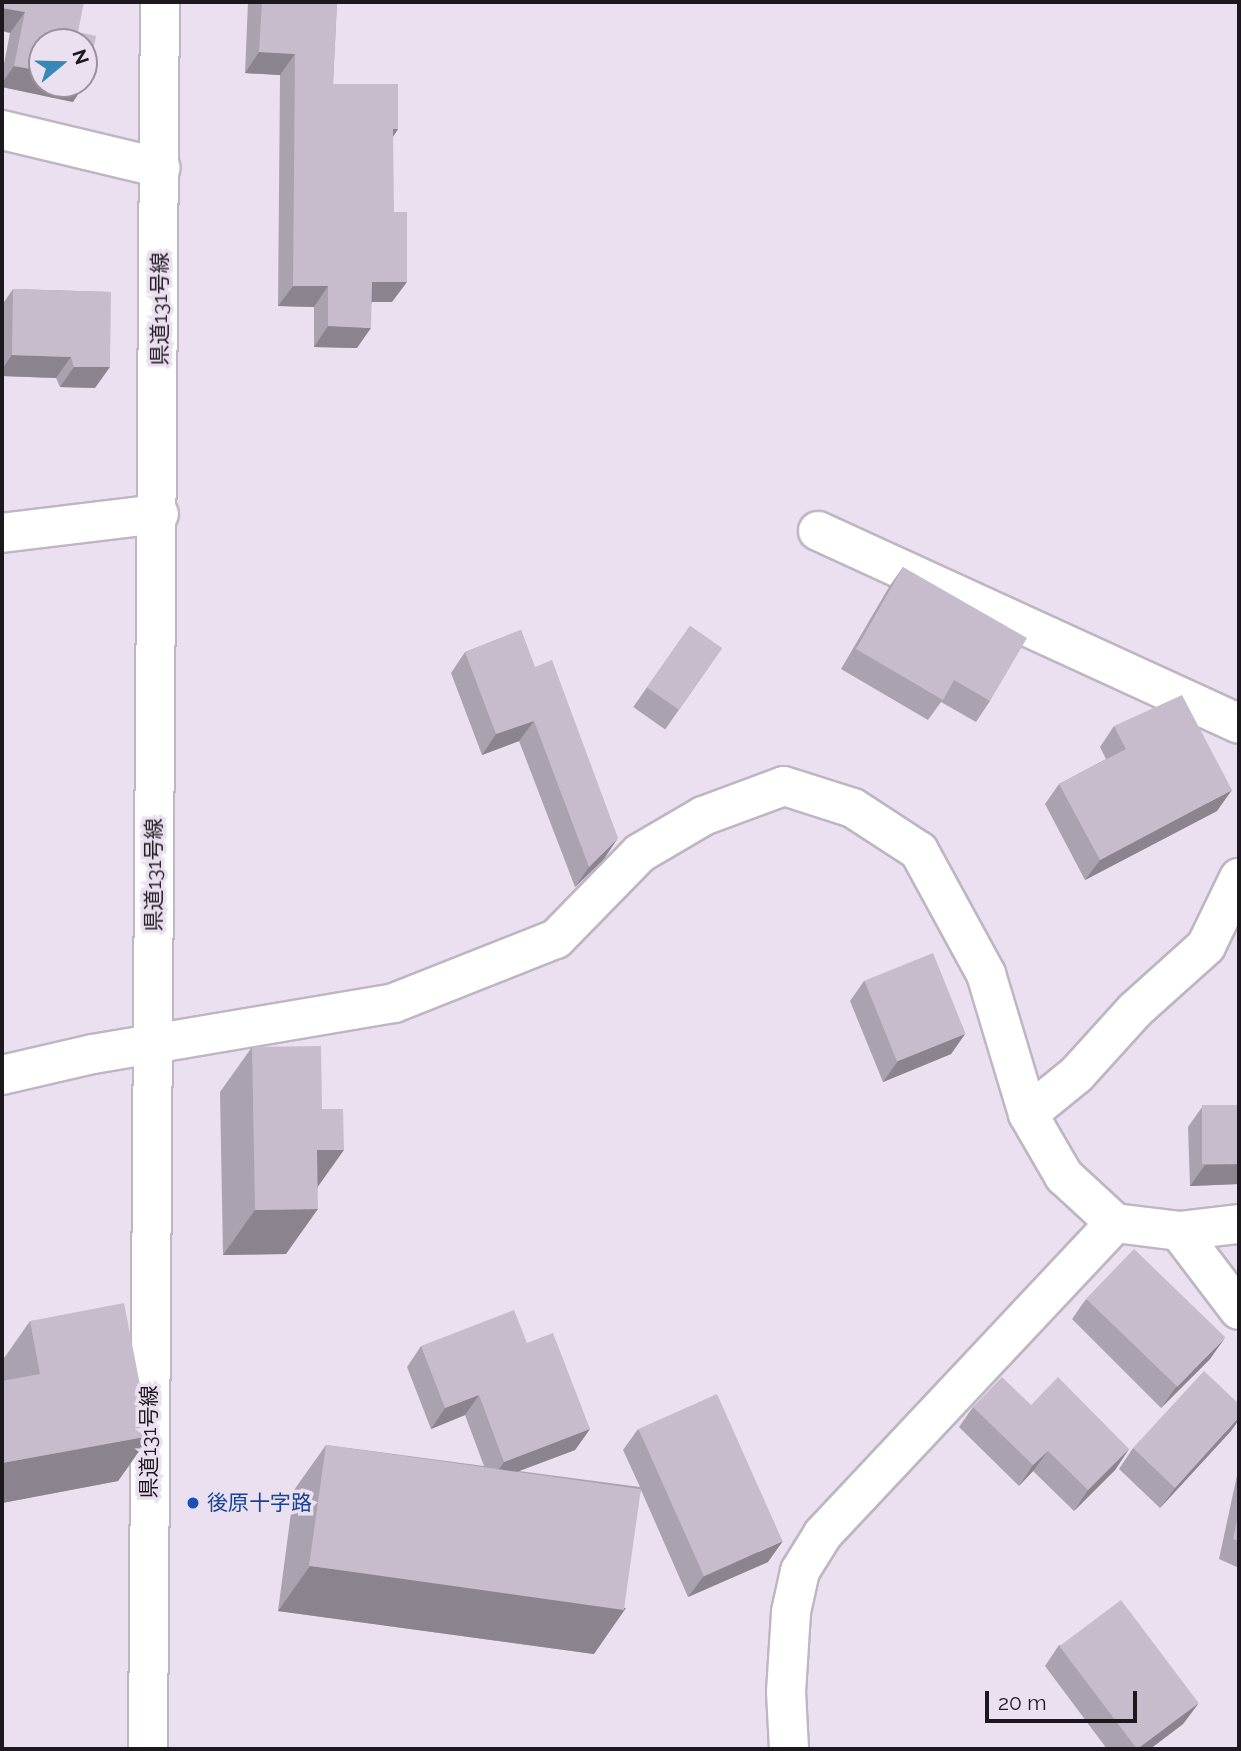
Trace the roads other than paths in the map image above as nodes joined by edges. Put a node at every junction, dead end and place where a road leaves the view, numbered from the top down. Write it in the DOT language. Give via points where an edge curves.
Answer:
graph roads {
  1 [pos="160,2"];
  2 [pos="2,130"];
  3 [pos="161,168"];
  4 [pos="159,514"];
  5 [pos="818,531"];
  6 [pos="2,533"];
  7 [pos="1239,724"];
  8 [pos="1239,878"];
  9 [pos="152,1046"];
  10 [pos="2,1075"];
  11 [pos="1028,1114"];
  12 [pos="1115,1223"];
  13 [pos="1239,1224"];
  14 [pos="1179,1231"];
  15 [pos="1239,1310"];
  16 [pos="148,1749"];
  17 [pos="789,1749"];
  1 -- 3 [label="street, 県道131号線"];
  2 -- 3 [label="street"];
  3 -- 4 [label="street, 県道131号線"];
  4 -- 6 [label="street"];
  4 -- 9 [label="street, 県道131号線"];
  5 -- 7 [label="street"];
  8 -- 11 [label="street" via="1206,946 1135,1010 1077,1074"];
  9 -- 10 [label="street"];
  9 -- 11 [label="street" via="394,1003 556,939 640,853 703,816 784,786 853,808 919,851 986,974"];
  9 -- 16 [label="street, 県道131号線"];
  11 -- 12 [label="street" via="1064,1176"];
  12 -- 14 [label="street"];
  12 -- 17 [label="street" via="823,1534 800,1571 791,1612 786,1692"];
  13 -- 14 [label="street"];
  14 -- 15 [label="street"];
}
